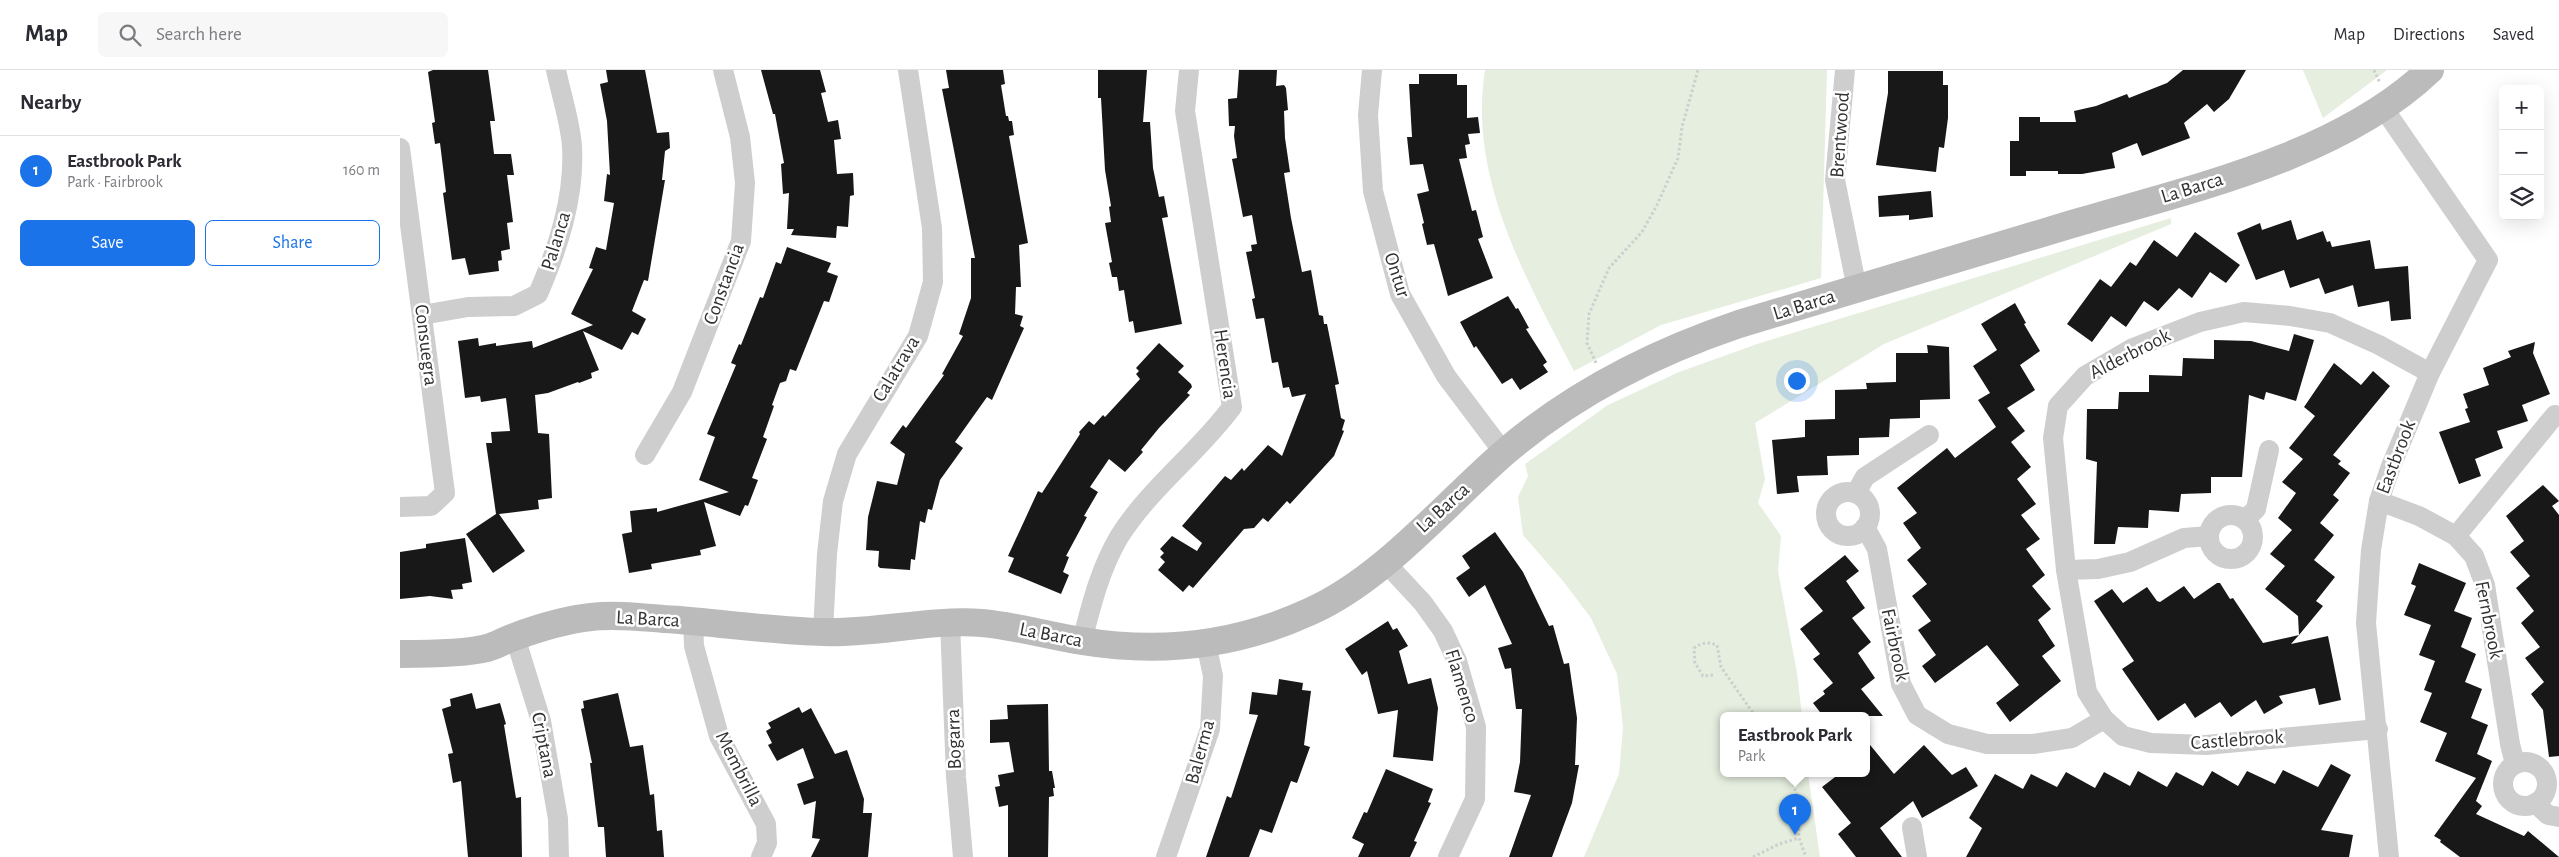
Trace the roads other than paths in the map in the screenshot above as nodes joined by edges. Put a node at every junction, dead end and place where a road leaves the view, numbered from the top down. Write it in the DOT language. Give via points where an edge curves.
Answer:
graph roads {
  1 [pos="556,70"];
  2 [pos="723,70"];
  3 [pos="908,70"];
  4 [pos="1189,70"];
  5 [pos="1372,70"];
  6 [pos="1845,70"];
  7 [pos="2430,70"];
  8 [pos="2382,106"];
  9 [pos="400,148"];
  10 [pos="1857,289"];
  11 [pos="422,315"];
  12 [pos="2430,373"];
  13 [pos="2556,415"];
  14 [pos="1929,435"];
  15 [pos="2269,450"];
  16 [pos="1504,453"];
  17 [pos="646,455"];
  18 [pos="1856,493"];
  19 [pos="2379,501"];
  20 [pos="400,507"];
  21 [pos="2245,520"];
  22 [pos="1865,527"];
  23 [pos="2209,536"];
  24 [pos="2456,536"];
  25 [pos="1385,562"];
  26 [pos="2066,570"];
  27 [pos="693,621"];
  28 [pos="950,621"];
  29 [pos="823,632"];
  30 [pos="515,637"];
  31 [pos="1082,641"];
  32 [pos="1206,643"];
  33 [pos="400,654"];
  34 [pos="2104,719"];
  35 [pos="2378,729"];
  36 [pos="2516,764"];
  37 [pos="2536,803"];
  38 [pos="2559,817"];
  39 [pos="1912,827"];
  40 [pos="560,857"];
  41 [pos="761,857"];
  42 [pos="962,857"];
  43 [pos="1166,857"];
  44 [pos="1448,857"];
  45 [pos="1916,857"];
  46 [pos="2389,857"];
  1 -- 11 [label="street, Palanca" via="572,144 572,187 550,267 538,294 514,306 468,307"];
  2 -- 17 [label="street, Constancia" via="740,137 745,184 741,241 682,392"];
  3 -- 29 [label="street, Calatrava" via="932,228 933,282 918,336 847,454 834,501 827,554"];
  4 -- 31 [label="street, Herencia" via="1185,112 1232,407 1214,431 1137,513 1120,537 1107,560"];
  5 -- 16 [label="street, Ontur" via="1368,115 1373,191 1400,294 1446,376"];
  6 -- 10 [label="street, Brentwood" via="1835,180"];
  7 -- 8 [label="street, La Barca"];
  8 -- 10 [label="street, La Barca" via="2298,153"];
  8 -- 12 [label="street, Eastbrook" via="2488,260"];
  9 -- 11 [label="street, Consuegra"];
  10 -- 16 [label="street, La Barca" via="1688,341 1606,381"];
  11 -- 20 [label="street, Consuegra" via="445,493 431,506"];
  12 -- 19 [label="street, Eastbrook"];
  12 -- 26 [label="street, Alderbrook" via="2330,323 2244,312 2200,322 2133,348 2085,376 2058,406 2053,438"];
  13 -- 24 [label="street"];
  14 -- 18 [label="street" via="1865,477"];
  15 -- 21 [label="street" via="2256,509"];
  16 -- 25 [label="street, La Barca"];
  18 -- 22 [label="street" via="1869,508"];
  18 -- 22 [label="street" via="1842,492 1831,500 1826,520 1834,531 1847,536"];
  19 -- 24 [label="street, Fernbrook" via="2419,516"];
  19 -- 35 [label="street, Eastbrook" via="2371,550 2366,624"];
  21 -- 23 [label="street" via="2232,515 2219,519"];
  21 -- 23 [label="street" via="2253,538 2243,555 2230,559 2218,554"];
  22 -- 34 [label="street, Fairbrook" via="1877,548 1901,684 1917,715 1948,734 1996,744 2033,744 2072,738"];
  23 -- 26 [label="street" via="2184,538 2130,562 2098,569"];
  24 -- 36 [label="street, Fernbrook" via="2474,556 2485,585"];
  25 -- 32 [label="street, La Barca" via="1349,590 1311,612 1263,631"];
  25 -- 44 [label="street, Flamenco" via="1423,603 1443,631 1458,661 1476,727 1475,800"];
  26 -- 34 [label="street, Alderbrook" via="2087,692"];
  27 -- 29 [label="street, La Barca"];
  27 -- 30 [label="street, La Barca" via="591,617"];
  27 -- 41 [label="street, Membrilla" via="694,646 719,736 766,824 768,843"];
  28 -- 29 [label="street, La Barca"];
  28 -- 31 [label="street, La Barca" via="1022,628"];
  28 -- 42 [label="street, Bogarra"];
  30 -- 33 [label="street, La Barca" via="486,648"];
  30 -- 40 [label="street, Criptana" via="541,721 558,819"];
  31 -- 32 [label="street, La Barca" via="1164,648"];
  32 -- 43 [label="street, Balerma" via="1214,676 1210,729"];
  34 -- 35 [label="street, Castlebrook" via="2123,736 2151,743 2206,744"];
  35 -- 46 [label="street, Eastbrook"];
  36 -- 37 [label="street" via="2535,764 2545,774 2547,787"];
  36 -- 37 [label="street" via="2506,774 2506,794 2522,806"];
  37 -- 38 [label="street" via="2548,815"];
  39 -- 45 [label="street"];
}
